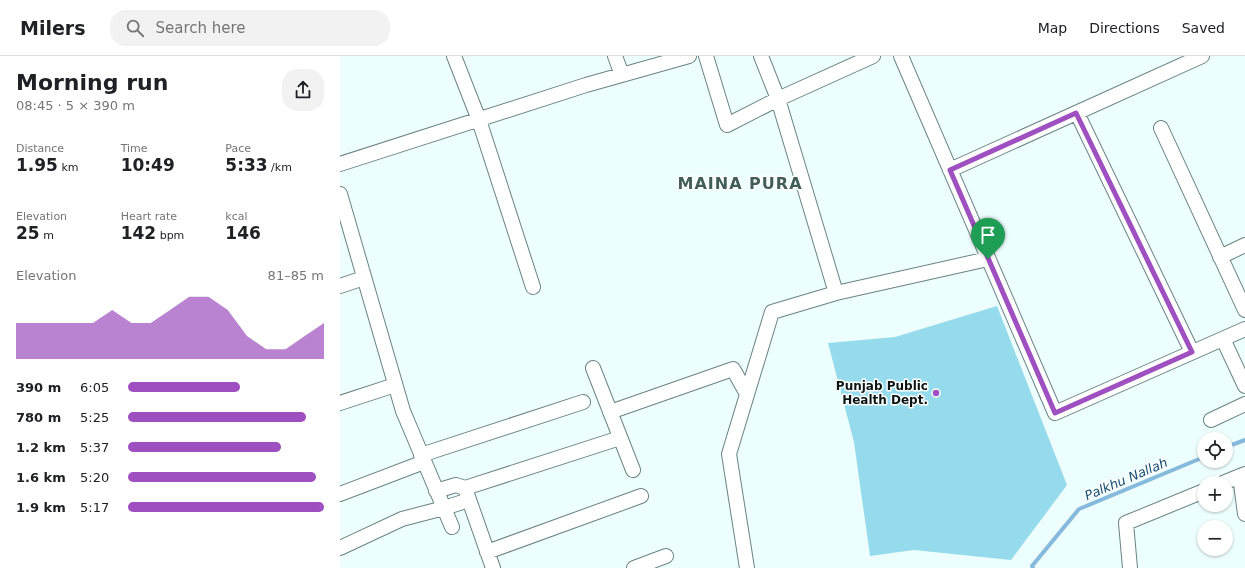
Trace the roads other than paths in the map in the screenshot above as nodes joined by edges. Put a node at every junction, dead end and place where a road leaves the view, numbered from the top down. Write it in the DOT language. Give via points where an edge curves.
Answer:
graph roads {
  1 [pos="454,56"];
  2 [pos="615,56"];
  3 [pos="689,56"];
  4 [pos="706,56"];
  5 [pos="761,56"];
  6 [pos="871,56"];
  7 [pos="900,56"];
  8 [pos="1202,56"];
  9 [pos="622,75"];
  10 [pos="778,99"];
  11 [pos="1076,113"];
  12 [pos="478,120"];
  13 [pos="1161,128"];
  14 [pos="340,164"];
  15 [pos="950,170"];
  16 [pos="340,194"];
  17 [pos="1245,245"];
  18 [pos="1220,257"];
  19 [pos="988,259"];
  20 [pos="364,278"];
  21 [pos="340,286"];
  22 [pos="533,287"];
  23 [pos="836,293"];
  24 [pos="1245,310"];
  25 [pos="1245,329"];
  26 [pos="1223,339"];
  27 [pos="1192,352"];
  28 [pos="593,368"];
  29 [pos="395,385"];
  30 [pos="1245,386"];
  31 [pos="747,394"];
  32 [pos="583,402"];
  33 [pos="340,403"];
  34 [pos="1245,404"];
  35 [pos="610,412"];
  36 [pos="1212,420"];
  37 [pos="620,438"];
  38 [pos="423,459"];
  39 [pos="633,470"];
  40 [pos="1243,475"];
  41 [pos="1233,479"];
  42 [pos="436,491"];
  43 [pos="340,494"];
  44 [pos="467,494"];
  45 [pos="1197,494"];
  46 [pos="641,496"];
  47 [pos="444,508"];
  48 [pos="1245,514"];
  49 [pos="452,528"];
  50 [pos="340,548"];
  51 [pos="487,552"];
  52 [pos="666,556"];
  53 [pos="493,568"];
  54 [pos="634,568"];
  55 [pos="747,568"];
  56 [pos="1130,568"];
  1 -- 12 [label="street"];
  2 -- 9 [label="street"];
  3 -- 9 [label="street"];
  4 -- 10 [label="street" via="727,125"];
  5 -- 10 [label="street"];
  6 -- 10 [label="street"];
  7 -- 15 [label="street"];
  8 -- 11 [label="street"];
  9 -- 12 [label="street"];
  10 -- 23 [label="street"];
  11 -- 15 [label="street"];
  11 -- 27 [label="street"];
  12 -- 14 [label="street"];
  12 -- 22 [label="street"];
  13 -- 18 [label="street"];
  15 -- 19 [label="street"];
  16 -- 20 [label="street"];
  17 -- 18 [label="street"];
  18 -- 24 [label="street"];
  19 -- 23 [label="street"];
  19 -- 27 [label="street" via="1055,413"];
  20 -- 21 [label="street"];
  20 -- 29 [label="street"];
  23 -- 31 [label="street" via="772,312"];
  25 -- 26 [label="street"];
  26 -- 27 [label="street"];
  26 -- 30 [label="street"];
  28 -- 35 [label="street"];
  29 -- 33 [label="street"];
  29 -- 38 [label="street"];
  31 -- 35 [label="street" via="733,369"];
  31 -- 55 [label="street" via="729,454"];
  32 -- 38 [label="street"];
  34 -- 36 [label="street"];
  35 -- 37 [label="street"];
  37 -- 39 [label="street"];
  37 -- 44 [label="street"];
  38 -- 42 [label="street"];
  38 -- 43 [label="street"];
  40 -- 41 [label="street"];
  40 -- 48 [label="street"];
  42 -- 44 [label="street" via="456,485"];
  42 -- 47 [label="street"];
  44 -- 47 [label="street"];
  44 -- 51 [label="street"];
  45 -- 56 [label="street" via="1126,523"];
  46 -- 51 [label="street"];
  47 -- 49 [label="street"];
  47 -- 50 [label="street" via="402,519"];
  51 -- 53 [label="street"];
  52 -- 54 [label="street"];
}
